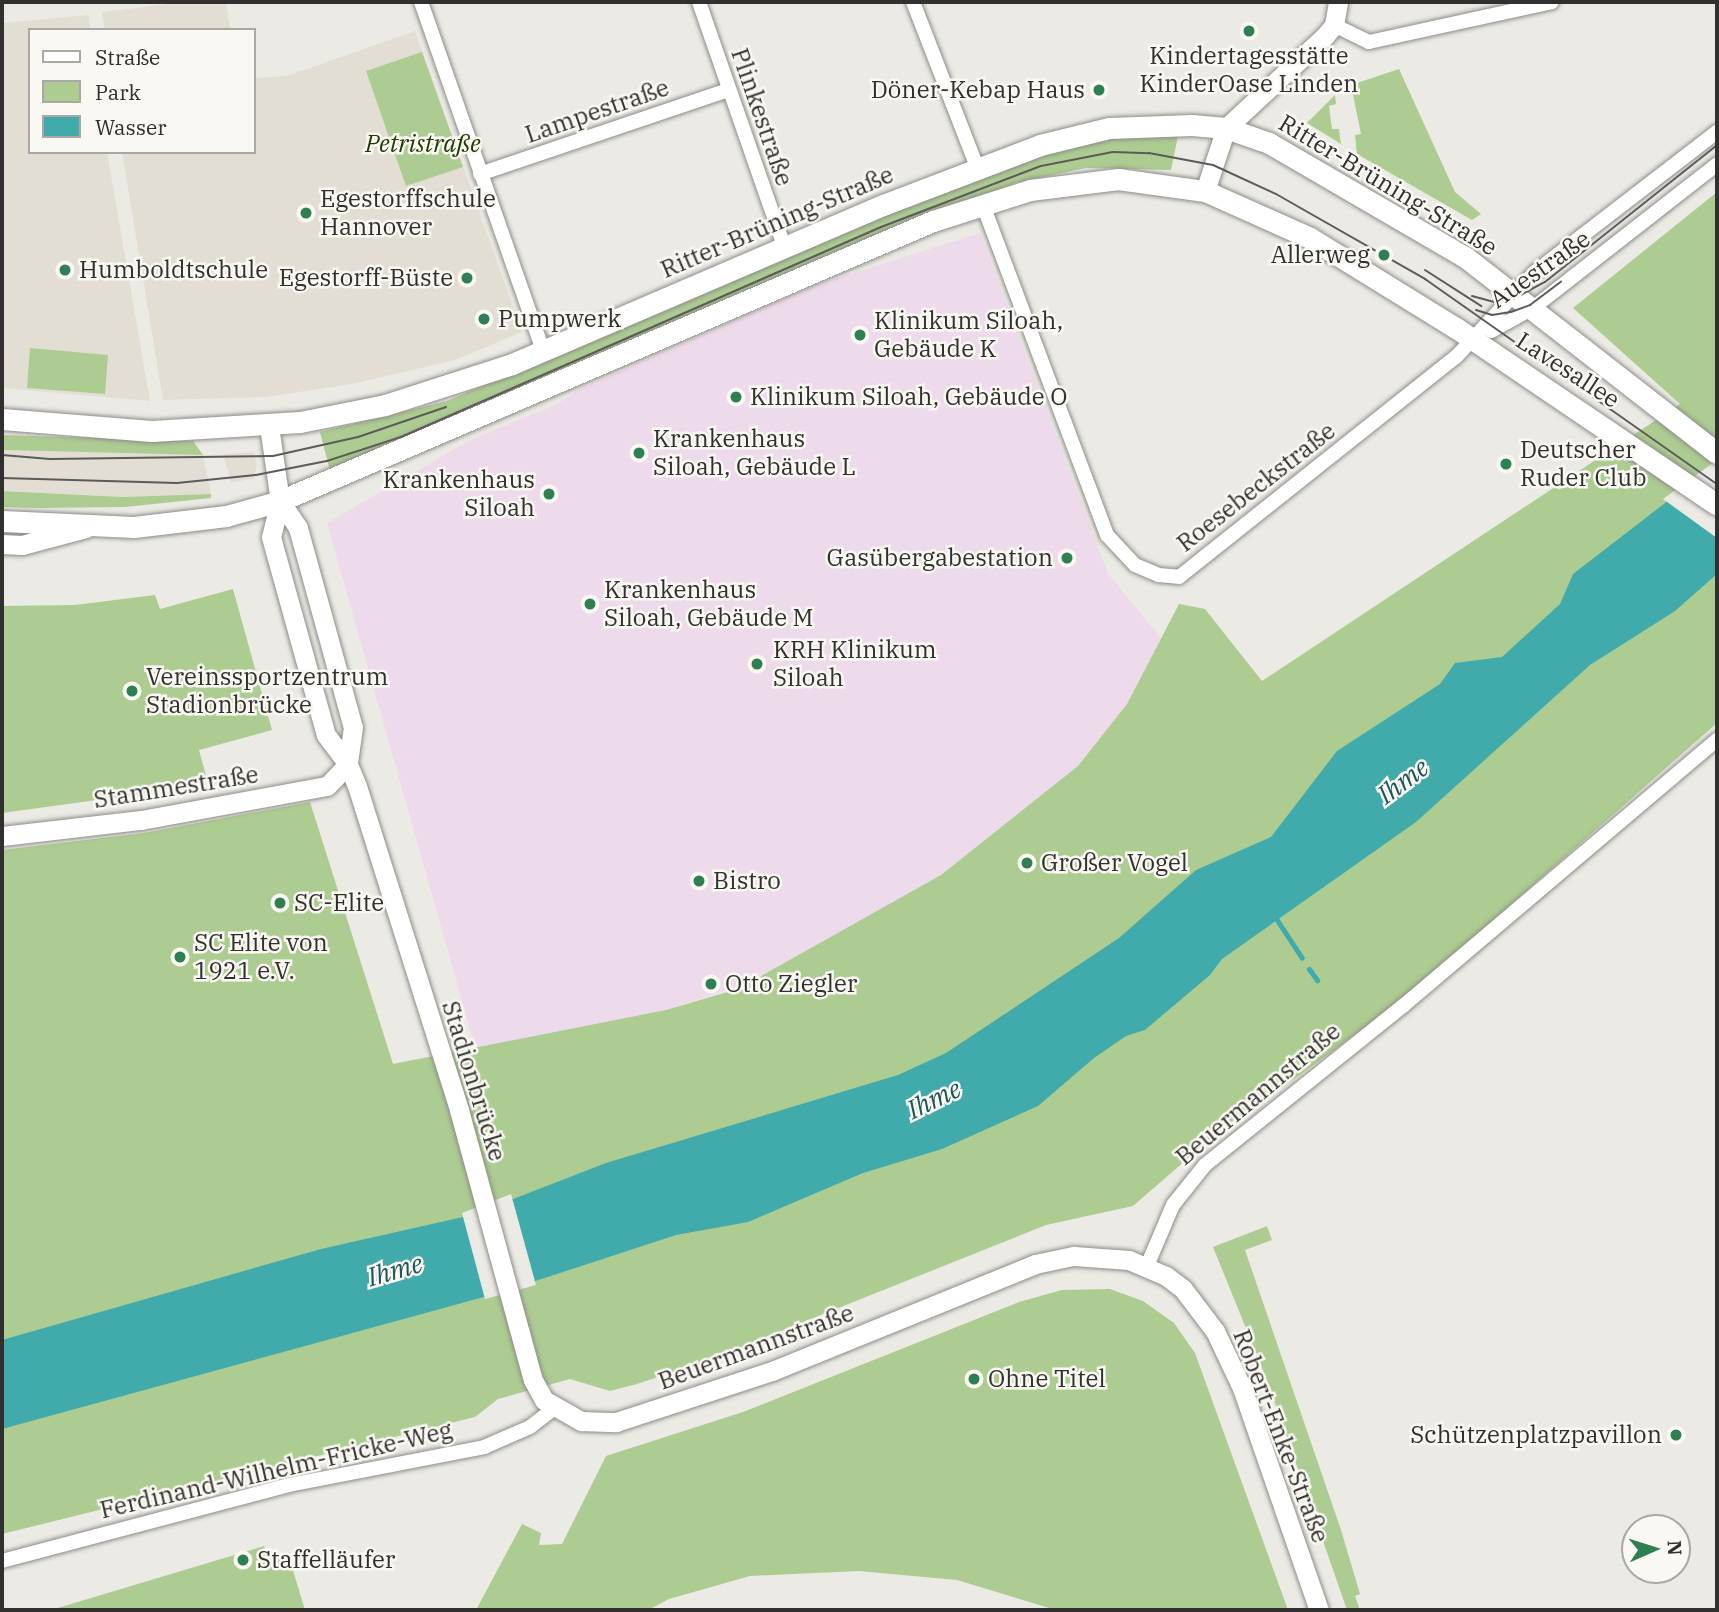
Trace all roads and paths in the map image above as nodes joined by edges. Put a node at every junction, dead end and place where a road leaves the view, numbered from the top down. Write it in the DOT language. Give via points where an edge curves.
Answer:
graph roads {
  1 [pos="421,2"];
  2 [pos="699,2"];
  3 [pos="913,2"];
  4 [pos="1338,2"];
  5 [pos="1552,2"];
  6 [pos="1334,25"];
  7 [pos="728,90"];
  8 [pos="1226,128"];
  9 [pos="1717,132"];
  10 [pos="1717,164"];
  11 [pos="977,167"];
  12 [pos="480,174"];
  13 [pos="1205,191"];
  14 [pos="983,205"];
  15 [pos="784,246"];
  16 [pos="1516,294"];
  17 [pos="1534,308"];
  18 [pos="1475,340"];
  19 [pos="543,351"];
  20 [pos="2,419"];
  21 [pos="269,426"];
  22 [pos="1717,453"];
  23 [pos="279,501"];
  24 [pos="1717,505"];
  25 [pos="2,520"];
  26 [pos="91,526"];
  27 [pos="2,544"];
  28 [pos="1717,740"];
  29 [pos="348,764"];
  30 [pos="2,835"];
  31 [pos="1147,1266"];
  32 [pos="553,1409"];
  33 [pos="2,1561"];
  34 [pos="1319,1610"];
  1 -- 12 [label="street"];
  2 -- 7 [label="street, Plinkestraße"];
  3 -- 11 [label="street"];
  4 -- 6 [label="street"];
  5 -- 6 [label="street" via="1369,42"];
  6 -- 8 [label="street"];
  7 -- 12 [label="street, Lampestraße"];
  7 -- 15 [label="street, Plinkestraße"];
  8 -- 11 [label="main road, Ritter-Brüning-Straße" via="1109,128"];
  8 -- 13 [label="street"];
  8 -- 16 [label="main road, Ritter-Brüning-Straße" via="1269,143 1349,186"];
  9 -- 16 [label="street, Auestraße" via="1535,272"];
  10 -- 17 [label="street, Auestraße"];
  11 -- 15 [label="main road, Ritter-Brüning-Straße"];
  12 -- 19 [label="street"];
  13 -- 14 [label="main road" via="1152,181 1090,180 1030,190"];
  13 -- 18 [label="main road" via="1310,238"];
  14 -- 18 [label="street, Roesebeckstraße" via="1107,536 1136,565 1158,575 1179,577"];
  14 -- 23 [label="main road" via="864,249"];
  15 -- 19 [label="main road, Ritter-Brüning-Straße"];
  16 -- 17 [label="main road, Ritter-Brüning-Straße"];
  16 -- 18 [label="street, Auestraße"];
  17 -- 18 [label="street, Auestraße"];
  17 -- 22 [label="main road, Lavesallee"];
  18 -- 24 [label="main road, Lavesallee"];
  19 -- 21 [label="main road, Ritter-Brüning-Straße" via="386,405"];
  20 -- 21 [label="main road, Ritter-Brüning-Straße" via="152,431"];
  21 -- 23 [label="street, Stadionbrücke"];
  23 -- 26 [label="main road" via="171,524"];
  23 -- 29 [label="street, Stadionbrücke" via="298,528 353,727"];
  23 -- 29 [label="street, Stadionbrücke" via="271,537 326,735"];
  25 -- 26 [label="main road"];
  26 -- 27 [label="street" via="22,545"];
  28 -- 31 [label="street, Beuermannstraße" via="1403,1006 1205,1165 1173,1205"];
  29 -- 30 [label="street, Stammestraße" via="327,786 141,820"];
  29 -- 32 [label="street, Stadionbrücke" via="459,1110 533,1380"];
  31 -- 32 [label="street, Beuermannstraße" via="1103,1255 1035,1264 772,1371 645,1415 599,1423 580,1421"];
  31 -- 34 [label="street, Robert-Enke-Straße" via="1183,1289 1215,1331 1242,1388"];
  32 -- 33 [label="street, Ferdinand-Wilhelm-Fricke-Weg" via="530,1427 484,1447 289,1485"];
}
